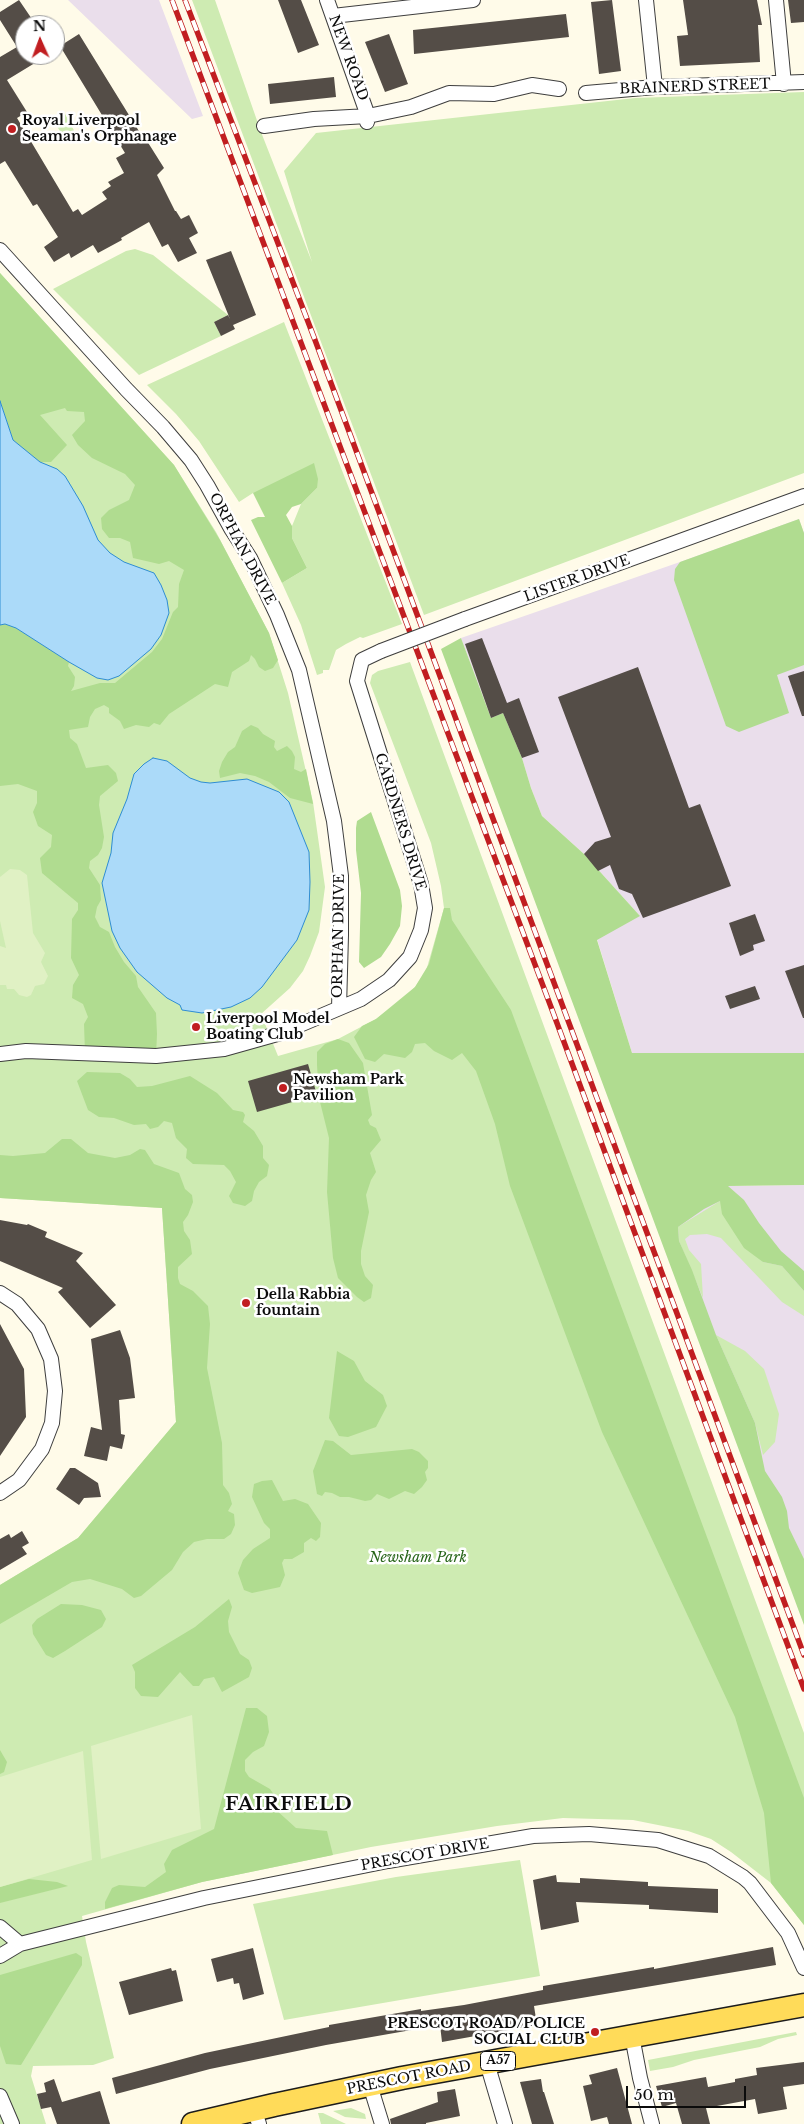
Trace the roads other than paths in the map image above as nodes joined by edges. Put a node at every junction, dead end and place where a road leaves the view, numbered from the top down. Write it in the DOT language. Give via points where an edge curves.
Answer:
graph roads {
  1 [pos="326,0"];
  2 [pos="473,0"];
  3 [pos="646,0"];
  4 [pos="776,0"];
  5 [pos="333,16"];
  6 [pos="804,82"];
  7 [pos="784,84"];
  8 [pos="655,87"];
  9 [pos="559,89"];
  10 [pos="586,93"];
  11 [pos="368,119"];
  12 [pos="264,126"];
  13 [pos="0,250"];
  14 [pos="804,496"];
  15 [pos="359,671"];
  16 [pos="338,1008"];
  17 [pos="0,1054"];
  18 [pos="0,1293"];
  19 [pos="0,1493"];
  20 [pos="0,1928"];
  21 [pos="20,1944"];
  22 [pos="0,1956"];
  23 [pos="804,1968"];
  24 [pos="804,2005"];
  25 [pos="632,2036"];
  26 [pos="487,2063"];
  27 [pos="370,2085"];
  28 [pos="0,2096"];
  29 [pos="257,2117"];
  30 [pos="12,2124"];
  31 [pos="193,2124"];
  32 [pos="382,2124"];
  33 [pos="505,2124"];
  34 [pos="652,2124"];
  1 -- 5 [label="street, NEW ROAD"];
  2 -- 5 [label="street"];
  3 -- 8 [label="street"];
  4 -- 7 [label="street"];
  5 -- 11 [label="street, NEW ROAD"];
  6 -- 7 [label="street, BRAINERD STREET"];
  7 -- 8 [label="street, BRAINERD STREET"];
  8 -- 10 [label="street, BRAINERD STREET"];
  9 -- 11 [label="street" via="532,85 494,94 449,93"];
  11 -- 12 [label="street, NEW ROAD" via="314,120"];
  13 -- 16 [label="street, ORPHAN DRIVE" via="191,460 250,558 277,615 299,670 334,820 341,876"];
  14 -- 15 [label="street, LISTER DRIVE, bridge" via="381,651 362,660"];
  15 -- 16 [label="street, GARDNERS DRIVE" via="357,681 363,703 421,884 425,908 422,930 410,957 374,991"];
  16 -- 17 [label="street, GARDNERS DRIVE" via="280,1033 200,1053 156,1056 26,1051"];
  18 -- 19 [label="street" via="17,1304 38,1329 51,1360 55,1392 52,1423 42,1450 19,1480"];
  20 -- 21 [label="street"];
  21 -- 22 [label="street, PRESCOT DRIVE"];
  21 -- 23 [label="street, PRESCOT DRIVE" via="204,1898 388,1861 533,1836 589,1834 658,1840 709,1856 750,1883 788,1933"];
  24 -- 25 [label="main road, PRESCOT ROAD / A57"];
  25 -- 26 [label="main road, PRESCOT ROAD / A57"];
  25 -- 34 [label="street"];
  26 -- 27 [label="main road, PRESCOT ROAD / A57"];
  26 -- 33 [label="street"];
  27 -- 29 [label="main road, PRESCOT ROAD / A57"];
  27 -- 32 [label="street"];
  28 -- 30 [label="street"];
  29 -- 31 [label="main road, PRESCOT ROAD / A57"];
}
